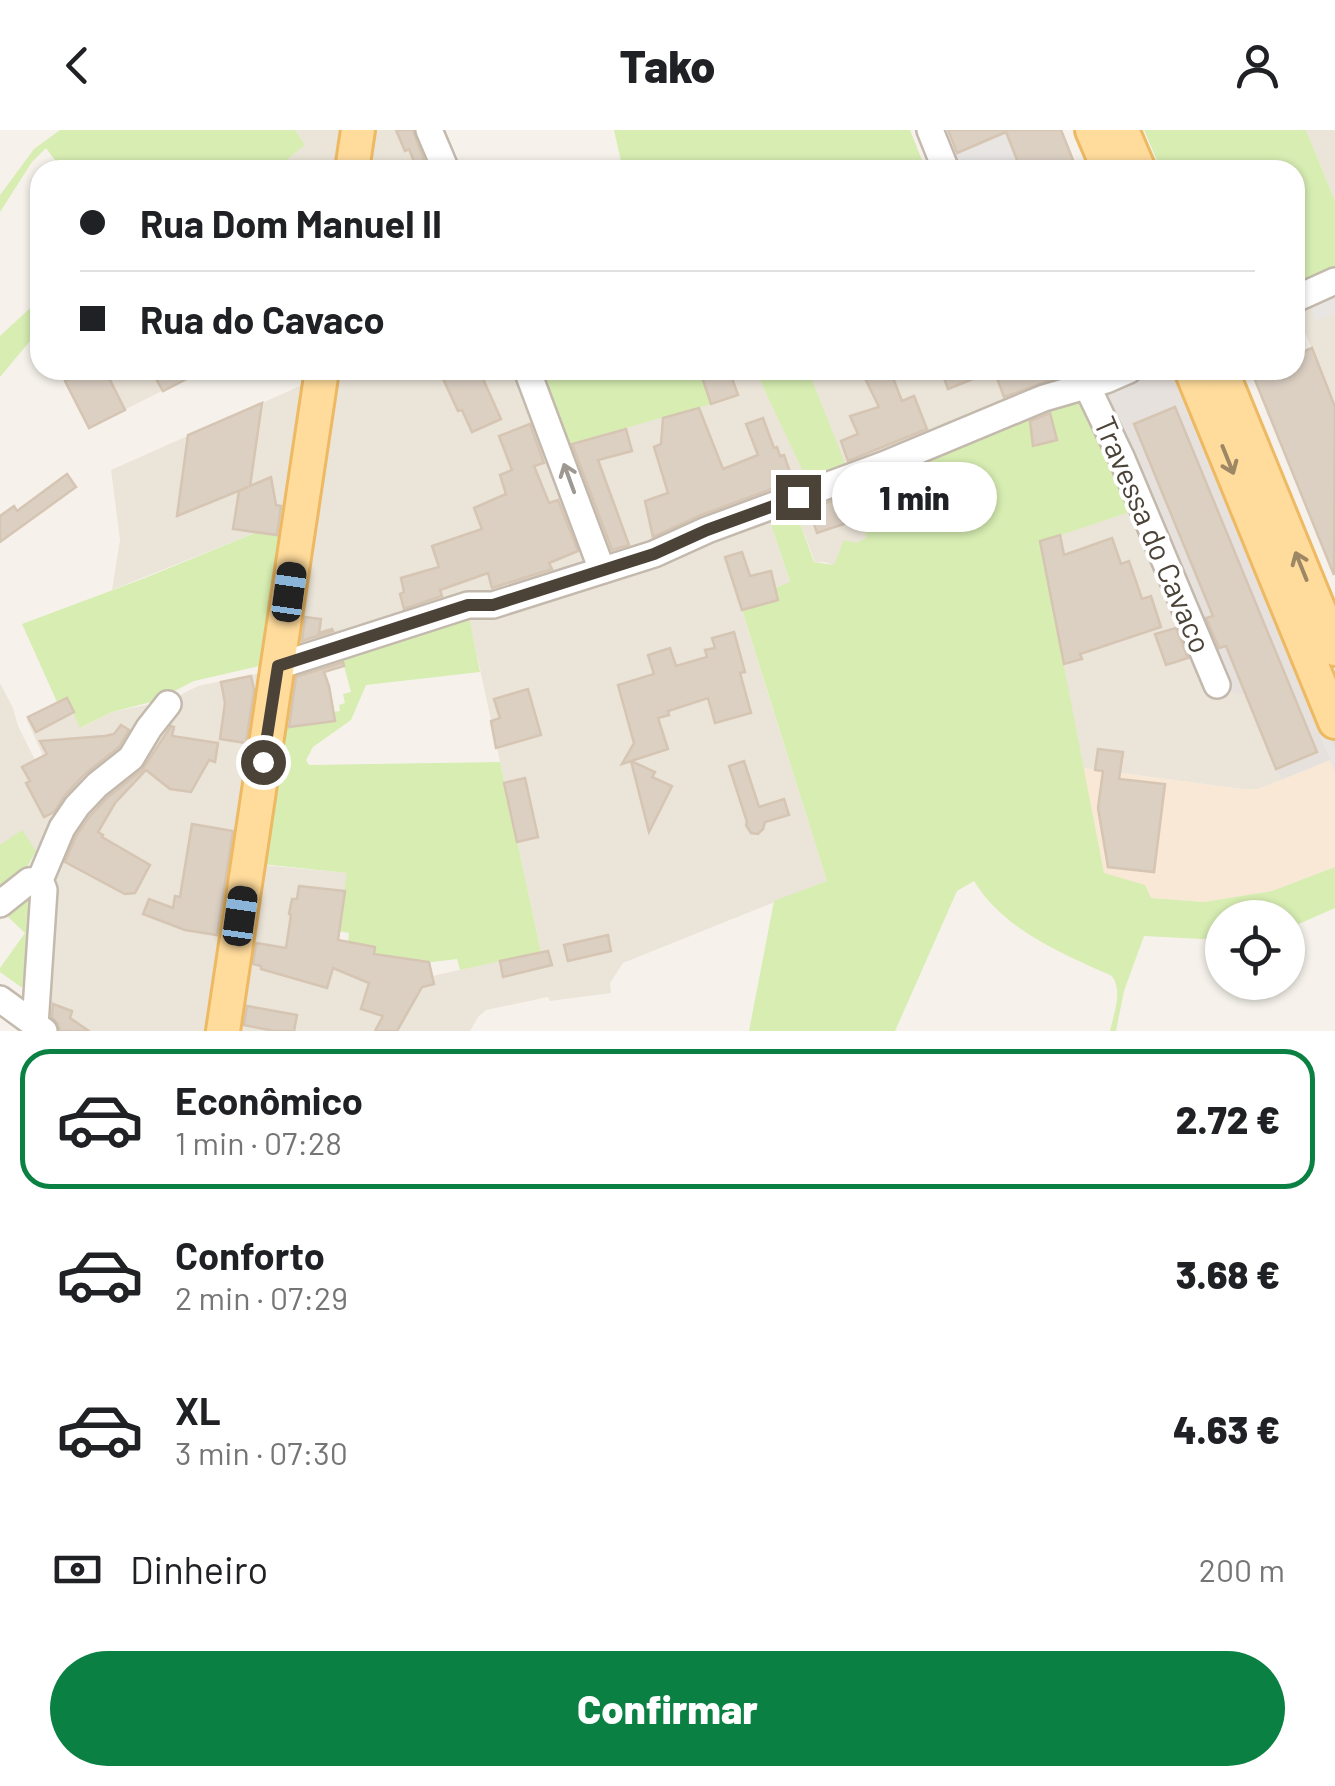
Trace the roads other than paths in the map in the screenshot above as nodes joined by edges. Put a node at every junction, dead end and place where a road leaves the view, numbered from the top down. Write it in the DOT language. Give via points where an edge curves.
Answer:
graph roads {
  1 [pos="358,130"];
  2 [pos="429,130"];
  3 [pos="930,130"];
  4 [pos="1092,130"];
  5 [pos="1122,130"];
  6 [pos="354,160"];
  7 [pos="442,160"];
  8 [pos="942,160"];
  9 [pos="1104,160"];
  10 [pos="1134,160"];
  11 [pos="1335,281"];
  12 [pos="1305,294"];
  13 [pos="321,380"];
  14 [pos="530,380"];
  15 [pos="1106,380"];
  16 [pos="1195,380"];
  17 [pos="1224,380"];
  18 [pos="1086,384"];
  19 [pos="602,570"];
  20 [pos="1335,649"];
  21 [pos="278,666"];
  22 [pos="1217,686"];
  23 [pos="168,704"];
  24 [pos="1335,722"];
  25 [pos="40,880"];
  26 [pos="0,904"];
  27 [pos="0,999"];
  28 [pos="40,1028"];
  29 [pos="223,1031"];
  1 -- 6 [label="main road"];
  2 -- 7 [label="street"];
  3 -- 8 [label="street"];
  4 -- 9 [label="main road"];
  5 -- 10 [label="main road"];
  11 -- 12 [label="street"];
  13 -- 21 [label="main road"];
  19 -- 14 [label="street, one-way"];
  15 -- 18 [label="street"];
  16 -- 24 [label="main road, one-way"];
  20 -- 17 [label="main road, one-way"];
  18 -- 19 [label="street"];
  18 -- 22 [label="street, Travessa do Cavaco"];
  19 -- 21 [label="street"];
  21 -- 29 [label="main road"];
  23 -- 25 [label="street" via="132,758 76,806"];
  25 -- 26 [label="street" via="28,881"];
  25 -- 28 [label="street"];
  27 -- 28 [label="street"];
}
